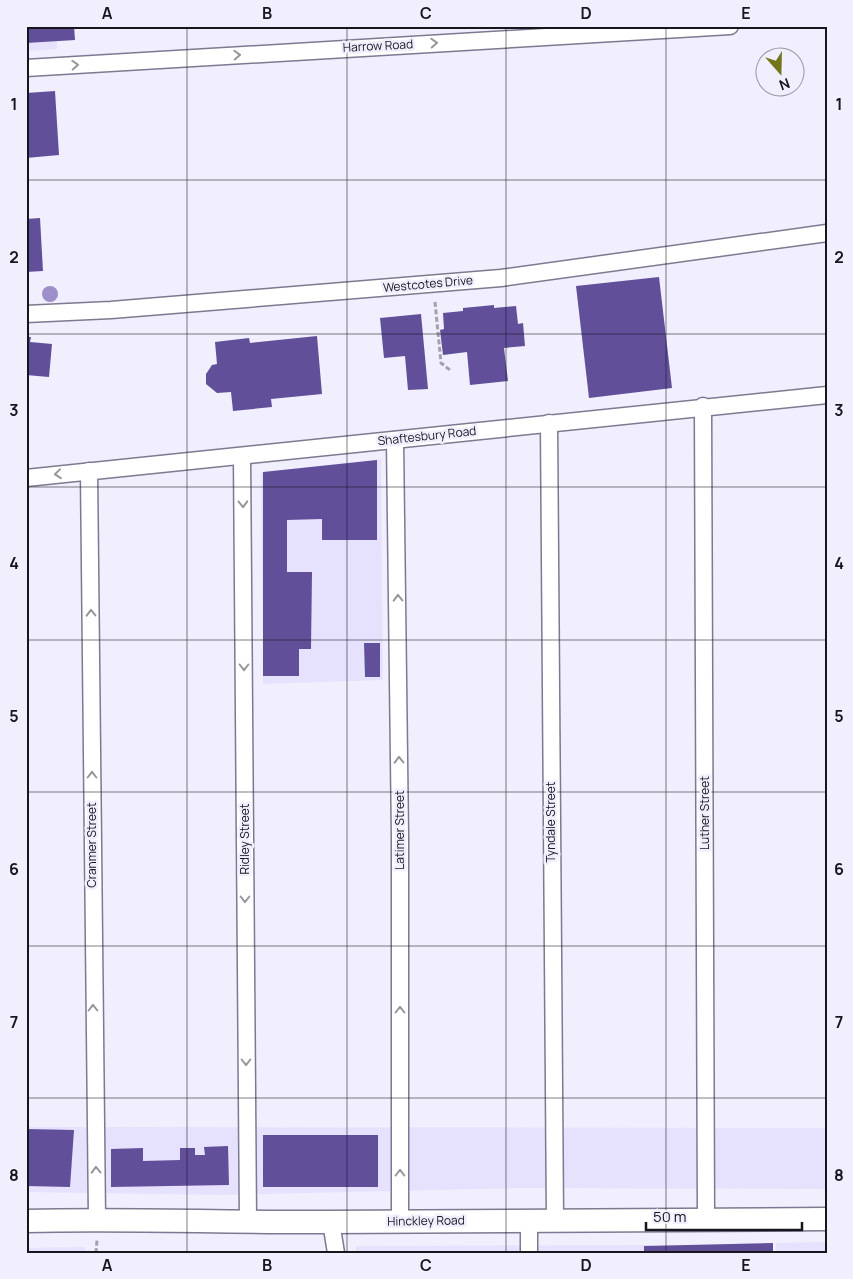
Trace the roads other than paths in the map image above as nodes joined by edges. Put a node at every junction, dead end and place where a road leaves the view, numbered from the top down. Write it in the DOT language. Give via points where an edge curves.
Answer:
graph roads {
  1 [pos="730,26"];
  2 [pos="506,32"];
  3 [pos="26,68"];
  4 [pos="827,233"];
  5 [pos="26,314"];
  6 [pos="827,395"];
  7 [pos="703,406"];
  8 [pos="549,423"];
  9 [pos="395,440"];
  10 [pos="242,456"];
  11 [pos="89,471"];
  12 [pos="26,478"];
  13 [pos="97,1219"];
  14 [pos="556,1220"];
  15 [pos="706,1220"];
  16 [pos="26,1221"];
  17 [pos="400,1221"];
  18 [pos="529,1221"];
  19 [pos="248,1222"];
  20 [pos="331,1222"];
  21 [pos="826,1223"];
  22 [pos="336,1253"];
  23 [pos="529,1253"];
  1 -- 2 [label="street, Harrow Road"];
  3 -- 2 [label="street, Harrow Road, one-way"];
  4 -- 5 [label="street, Westcotes Drive" via="501,278"];
  6 -- 7 [label="street, Shaftesbury Road"];
  7 -- 8 [label="street, Shaftesbury Road"];
  7 -- 15 [label="street, Luther Street"];
  8 -- 9 [label="street, Shaftesbury Road"];
  8 -- 14 [label="street, Tyndale Street" via="552,1077"];
  9 -- 10 [label="street, Shaftesbury Road"];
  17 -- 9 [label="street, Latimer Street, one-way" via="400,818"];
  10 -- 11 [label="street, Shaftesbury Road"];
  10 -- 19 [label="street, Ridley Street, one-way"];
  11 -- 12 [label="street, Shaftesbury Road, one-way"];
  13 -- 11 [label="street, Cranmer Street, one-way"];
  13 -- 16 [label="street, Hinckley Road"];
  13 -- 19 [label="street, Hinckley Road"];
  14 -- 15 [label="street, Hinckley Road"];
  14 -- 18 [label="street, Hinckley Road"];
  15 -- 21 [label="street, Hinckley Road"];
  17 -- 18 [label="street, Hinckley Road"];
  17 -- 20 [label="street, Hinckley Road"];
  18 -- 23 [label="street"];
  19 -- 20 [label="street, Hinckley Road"];
  20 -- 22 [label="street"];
}
